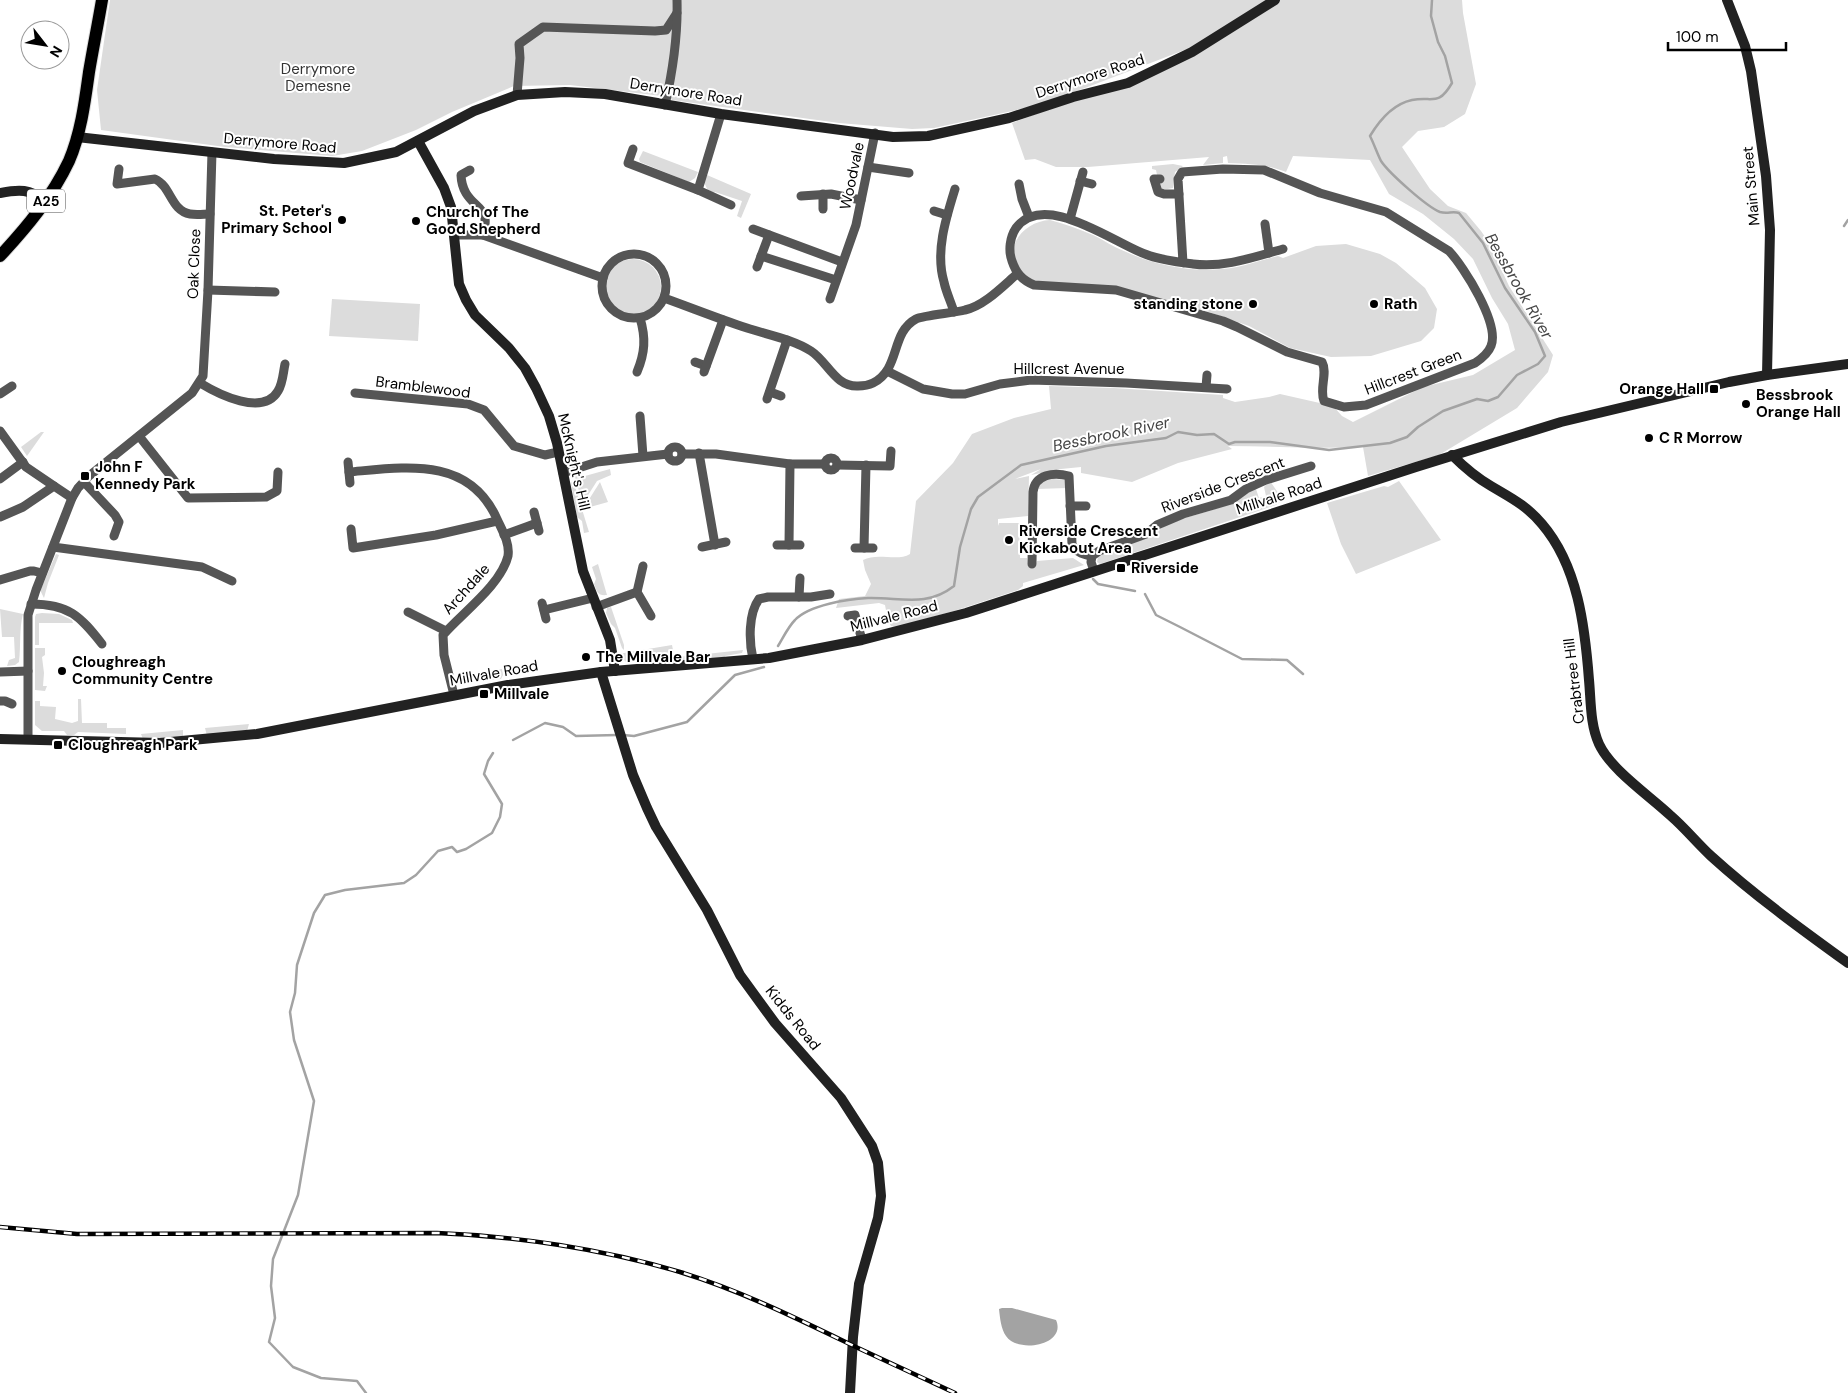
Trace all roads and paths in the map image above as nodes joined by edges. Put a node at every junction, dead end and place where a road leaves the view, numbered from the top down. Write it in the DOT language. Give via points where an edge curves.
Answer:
graph roads {
  1 [pos="102,0"];
  2 [pos="677,0"];
  3 [pos="1275,0"];
  4 [pos="1727,0"];
  5 [pos="677,13"];
  6 [pos="517,95"];
  7 [pos="665,105"];
  8 [pos="721,114"];
  9 [pos="875,133"];
  10 [pos="77,136"];
  11 [pos="418,141"];
  12 [pos="633,149"];
  13 [pos="212,152"];
  14 [pos="868,168"];
  15 [pos="119,169"];
  16 [pos="470,170"];
  17 [pos="910,173"];
  18 [pos="1160,179"];
  19 [pos="1019,184"];
  20 [pos="1092,184"];
  21 [pos="955,189"];
  22 [pos="698,190"];
  23 [pos="0,193"];
  24 [pos="823,194"];
  25 [pos="1179,194"];
  26 [pos="801,196"];
  27 [pos="861,200"];
  28 [pos="46,201"];
  29 [pos="731,205"];
  30 [pos="823,209"];
  31 [pos="934,211"];
  32 [pos="210,214"];
  33 [pos="947,215"];
  34 [pos="1029,217"];
  35 [pos="1070,219"];
  36 [pos="1265,224"];
  37 [pos="753,229"];
  38 [pos="455,234"];
  39 [pos="769,234"];
  40 [pos="483,235"];
  41 [pos="1283,249"];
  42 [pos="1269,253"];
  43 [pos="0,256"];
  44 [pos="761,256"];
  45 [pos="842,262"];
  46 [pos="1183,262"];
  47 [pos="757,267"];
  48 [pos="1017,274"];
  49 [pos="603,278"];
  50 [pos="836,280"];
  51 [pos="208,290"];
  52 [pos="274,292"];
  53 [pos="664,298"];
  54 [pos="830,299"];
  55 [pos="954,312"];
  56 [pos="640,318"];
  57 [pos="723,320"];
  58 [pos="787,340"];
  59 [pos="695,362"];
  60 [pos="285,364"];
  61 [pos="1848,364"];
  62 [pos="887,371"];
  63 [pos="637,372"];
  64 [pos="1767,375"];
  65 [pos="1207,376"];
  66 [pos="200,383"];
  67 [pos="12,386"];
  68 [pos="1206,387"];
  69 [pos="1227,389"];
  70 [pos="355,393"];
  71 [pos="0,394"];
  72 [pos="781,396"];
  73 [pos="640,416"];
  74 [pos="0,431"];
  75 [pos="139,436"];
  76 [pos="892,450"];
  77 [pos="558,452"];
  78 [pos="698,453"];
  79 [pos="1452,455"];
  80 [pos="643,456"];
  81 [pos="23,462"];
  82 [pos="348,462"];
  83 [pos="790,464"];
  84 [pos="866,465"];
  85 [pos="1311,466"];
  86 [pos="278,472"];
  87 [pos="349,472"];
  88 [pos="563,473"];
  89 [pos="0,479"];
  90 [pos="84,482"];
  91 [pos="350,483"];
  92 [pos="54,486"];
  93 [pos="72,498"];
  94 [pos="1070,506"];
  95 [pos="1086,506"];
  96 [pos="534,512"];
  97 [pos="0,517"];
  98 [pos="497,521"];
  99 [pos="351,529"];
  100 [pos="504,535"];
  101 [pos="114,536"];
  102 [pos="726,542"];
  103 [pos="715,544"];
  104 [pos="776,545"];
  105 [pos="789,545"];
  106 [pos="800,545"];
  107 [pos="53,547"];
  108 [pos="702,547"];
  109 [pos="864,548"];
  110 [pos="1092,556"];
  111 [pos="1032,564"];
  112 [pos="643,566"];
  113 [pos="1094,571"];
  114 [pos="42,574"];
  115 [pos="800,578"];
  116 [pos="0,580"];
  117 [pos="232,581"];
  118 [pos="637,592"];
  119 [pos="830,594"];
  120 [pos="799,597"];
  121 [pos="595,602"];
  122 [pos="31,604"];
  123 [pos="544,611"];
  124 [pos="408,612"];
  125 [pos="650,616"];
  126 [pos="848,616"];
  127 [pos="446,631"];
  128 [pos="862,640"];
  129 [pos="102,644"];
  130 [pos="753,660"];
  131 [pos="28,671"];
  132 [pos="615,671"];
  133 [pos="0,672"];
  134 [pos="601,672"];
  135 [pos="454,695"];
  136 [pos="0,701"];
  137 [pos="12,704"];
  138 [pos="28,738"];
  139 [pos="0,739"];
  140 [pos="1848,963"];
  141 [pos="850,1393"];
  1 -- 10 [label="main road, A25"];
  2 -- 5 [label="street"];
  3 -- 9 [label="main road, Derrymore Road" via="1192,52 1128,82 1009,118 946,133 893,136"];
  4 -- 64 [label="main road, Main Street" via="1751,71 1766,176 1770,230"];
  5 -- 6 [label="street" via="666,30 656,31 543,26 519,44"];
  5 -- 7 [label="street" via="674,69"];
  6 -- 7 [label="main road, Derrymore Road" via="577,92"];
  6 -- 11 [label="main road, Derrymore Road" via="474,111"];
  7 -- 8 [label="main road, Derrymore Road"];
  8 -- 9 [label="main road, Derrymore Road"];
  8 -- 22 [label="street"];
  9 -- 14 [label="street, Woodvale"];
  10 -- 13 [label="main road, Derrymore Road"];
  10 -- 28 [label="main road, A25" via="68,161"];
  11 -- 13 [label="main road, Derrymore Road" via="396,152 344,163"];
  11 -- 38 [label="main road, McKnight's Hill" via="444,188"];
  12 -- 22 [label="street" via="628,163"];
  13 -- 32 [label="street, Oak Close"];
  14 -- 17 [label="street" via="895,176"];
  14 -- 27 [label="street, Woodvale"];
  15 -- 32 [label="street, Oak Close" via="117,184 155,179 179,209 189,214"];
  16 -- 40 [label="street" via="461,175 462,181 467,197 483,212"];
  18 -- 25 [label="street" via="1154,179 1158,192"];
  19 -- 34 [label="street"];
  20 -- 35 [label="street" via="1081,176"];
  21 -- 33 [label="street"];
  22 -- 29 [label="street"];
  23 -- 28 [label="main road" via="20,189"];
  24 -- 26 [label="street"];
  24 -- 27 [label="street"];
  24 -- 30 [label="street"];
  25 -- 46 [label="street, Hillcrest Green"];
  25 -- 48 [label="street, Hillcrest Green" via="1179,176 1187,171 1264,170 1320,193 1386,212 1449,251 1457,260 1487,312 1492,346 1475,363 1366,405 1344,407 1324,401 1321,394 1322,362 1287,352 1238,326 1116,290 1034,285"];
  27 -- 45 [label="street, Woodvale" via="856,225"];
  28 -- 43 [label="main road, A25"];
  31 -- 33 [label="street"];
  32 -- 51 [label="street, Oak Close"];
  33 -- 55 [label="street" via="941,269"];
  34 -- 35 [label="street" via="1048,214"];
  34 -- 48 [label="street" via="1015,229 1012,237 1010,256"];
  35 -- 46 [label="street" via="1147,255"];
  36 -- 42 [label="street"];
  37 -- 39 [label="street"];
  38 -- 40 [label="street"];
  38 -- 77 [label="main road, McKnight's Hill" via="459,284 466,300 475,315 525,368 549,416"];
  39 -- 44 [label="street"];
  39 -- 45 [label="street"];
  40 -- 49 [label="street"];
  41 -- 42 [label="street"];
  42 -- 46 [label="street" via="1224,264"];
  44 -- 47 [label="street"];
  44 -- 50 [label="street"];
  45 -- 50 [label="street, Woodvale"];
  48 -- 55 [label="street" via="976,305"];
  49 -- 53 [label="street" via="607,268 624,255 645,256 654,260 664,273 667,288"];
  49 -- 56 [label="street" via="604,299 610,308 619,315"];
  50 -- 54 [label="street, Woodvale"];
  51 -- 52 [label="street"];
  51 -- 66 [label="street, Oak Close"];
  53 -- 56 [label="street" via="659,308"];
  53 -- 57 [label="street"];
  55 -- 62 [label="street" via="919,317 910,323 900,338"];
  56 -- 63 [label="street" via="645,333"];
  57 -- 58 [label="street"];
  57 -- 59 [label="street" via="705,369"];
  58 -- 62 [label="street" via="810,351 835,377 853,386 872,384"];
  58 -- 72 [label="street" via="768,396"];
  60 -- 66 [label="street" via="278,391 261,402 231,399"];
  61 -- 64 [label="main road, Millvale Road"];
  62 -- 68 [label="street, Hillcrest Avenue" via="923,389 952,394 1031,380"];
  64 -- 79 [label="main road, Millvale Road" via="1561,422"];
  65 -- 68 [label="street"];
  66 -- 75 [label="street"];
  67 -- 71 [label="street"];
  68 -- 69 [label="street, Hillcrest Avenue"];
  70 -- 77 [label="street, Bramblewood" via="468,404 484,410 514,446 545,455"];
  73 -- 80 [label="street"];
  74 -- 81 [label="street"];
  75 -- 86 [label="street" via="188,498 266,497 277,491"];
  75 -- 90 [label="street"];
  76 -- 84 [label="street" via="890,466"];
  77 -- 88 [label="main road, McKnight's Hill"];
  78 -- 80 [label="street" via="682,454 676,461 668,454"];
  78 -- 83 [label="street"];
  78 -- 103 [label="street"];
  79 -- 113 [label="main road, Millvale Road"];
  79 -- 140 [label="main road, Crabtree Hill" via="1489,486 1516,500 1542,524 1563,553 1572,577 1584,633 1592,716 1599,744 1612,763 1767,904"];
  80 -- 88 [label="street" via="597,462"];
  81 -- 89 [label="street"];
  81 -- 92 [label="street"];
  82 -- 87 [label="street"];
  83 -- 84 [label="street" via="824,464 829,470 837,465"];
  83 -- 105 [label="street"];
  84 -- 109 [label="street"];
  85 -- 110 [label="street, Riverside Crescent" via="1259,483 1231,500 1183,514 1157,525 1146,534"];
  87 -- 91 [label="street"];
  87 -- 98 [label="street, Archdale" via="404,468 446,471 482,495"];
  88 -- 121 [label="main road, McKnight's Hill" via="583,571"];
  90 -- 93 [label="street"];
  90 -- 101 [label="street" via="115,514 119,522"];
  92 -- 93 [label="street"];
  92 -- 97 [label="street" via="23,507"];
  93 -- 107 [label="street"];
  94 -- 95 [label="street"];
  94 -- 110 [label="street" via="1073,548 1085,556"];
  94 -- 111 [label="street" via="1069,476 1040,477 1033,492"];
  96 -- 100 [label="street" via="538,527"];
  98 -- 99 [label="street" via="436,535 353,548"];
  98 -- 100 [label="street, Archdale"];
  100 -- 127 [label="street, Archdale" via="508,555 503,568 483,594"];
  102 -- 103 [label="street"];
  103 -- 108 [label="street"];
  104 -- 105 [label="street"];
  105 -- 106 [label="street"];
  107 -- 114 [label="street"];
  107 -- 117 [label="street" via="202,567"];
  110 -- 113 [label="street"];
  112 -- 118 [label="street"];
  113 -- 128 [label="main road, Millvale Road" via="966,613"];
  114 -- 116 [label="street" via="30,571"];
  114 -- 122 [label="street"];
  115 -- 120 [label="street"];
  118 -- 121 [label="street"];
  118 -- 125 [label="street"];
  119 -- 120 [label="street"];
  120 -- 130 [label="street" via="768,597 756,603 752,619"];
  121 -- 123 [label="street"];
  121 -- 132 [label="main road, McKnight's Hill" via="610,640"];
  122 -- 129 [label="street" via="64,608 78,615"];
  122 -- 131 [label="street" via="28,615"];
  124 -- 127 [label="street" via="419,612"];
  126 -- 128 [label="street" via="856,614"];
  127 -- 135 [label="street, Archdale" via="442,642"];
  128 -- 130 [label="main road, Millvale Road"];
  130 -- 132 [label="main road, Millvale Road"];
  131 -- 133 [label="street"];
  131 -- 138 [label="street"];
  132 -- 134 [label="main road, Millvale Road"];
  134 -- 135 [label="main road, Millvale Road"];
  134 -- 141 [label="main road, Kidds Road" via="633,775 656,828 707,910 740,975 775,1023 840,1098 872,1146 878,1164 881,1196 859,1284"];
  135 -- 138 [label="main road, Millvale Road" via="229,738 160,743"];
  136 -- 137 [label="street"];
  138 -- 139 [label="main road, Millvale Road"];
}
